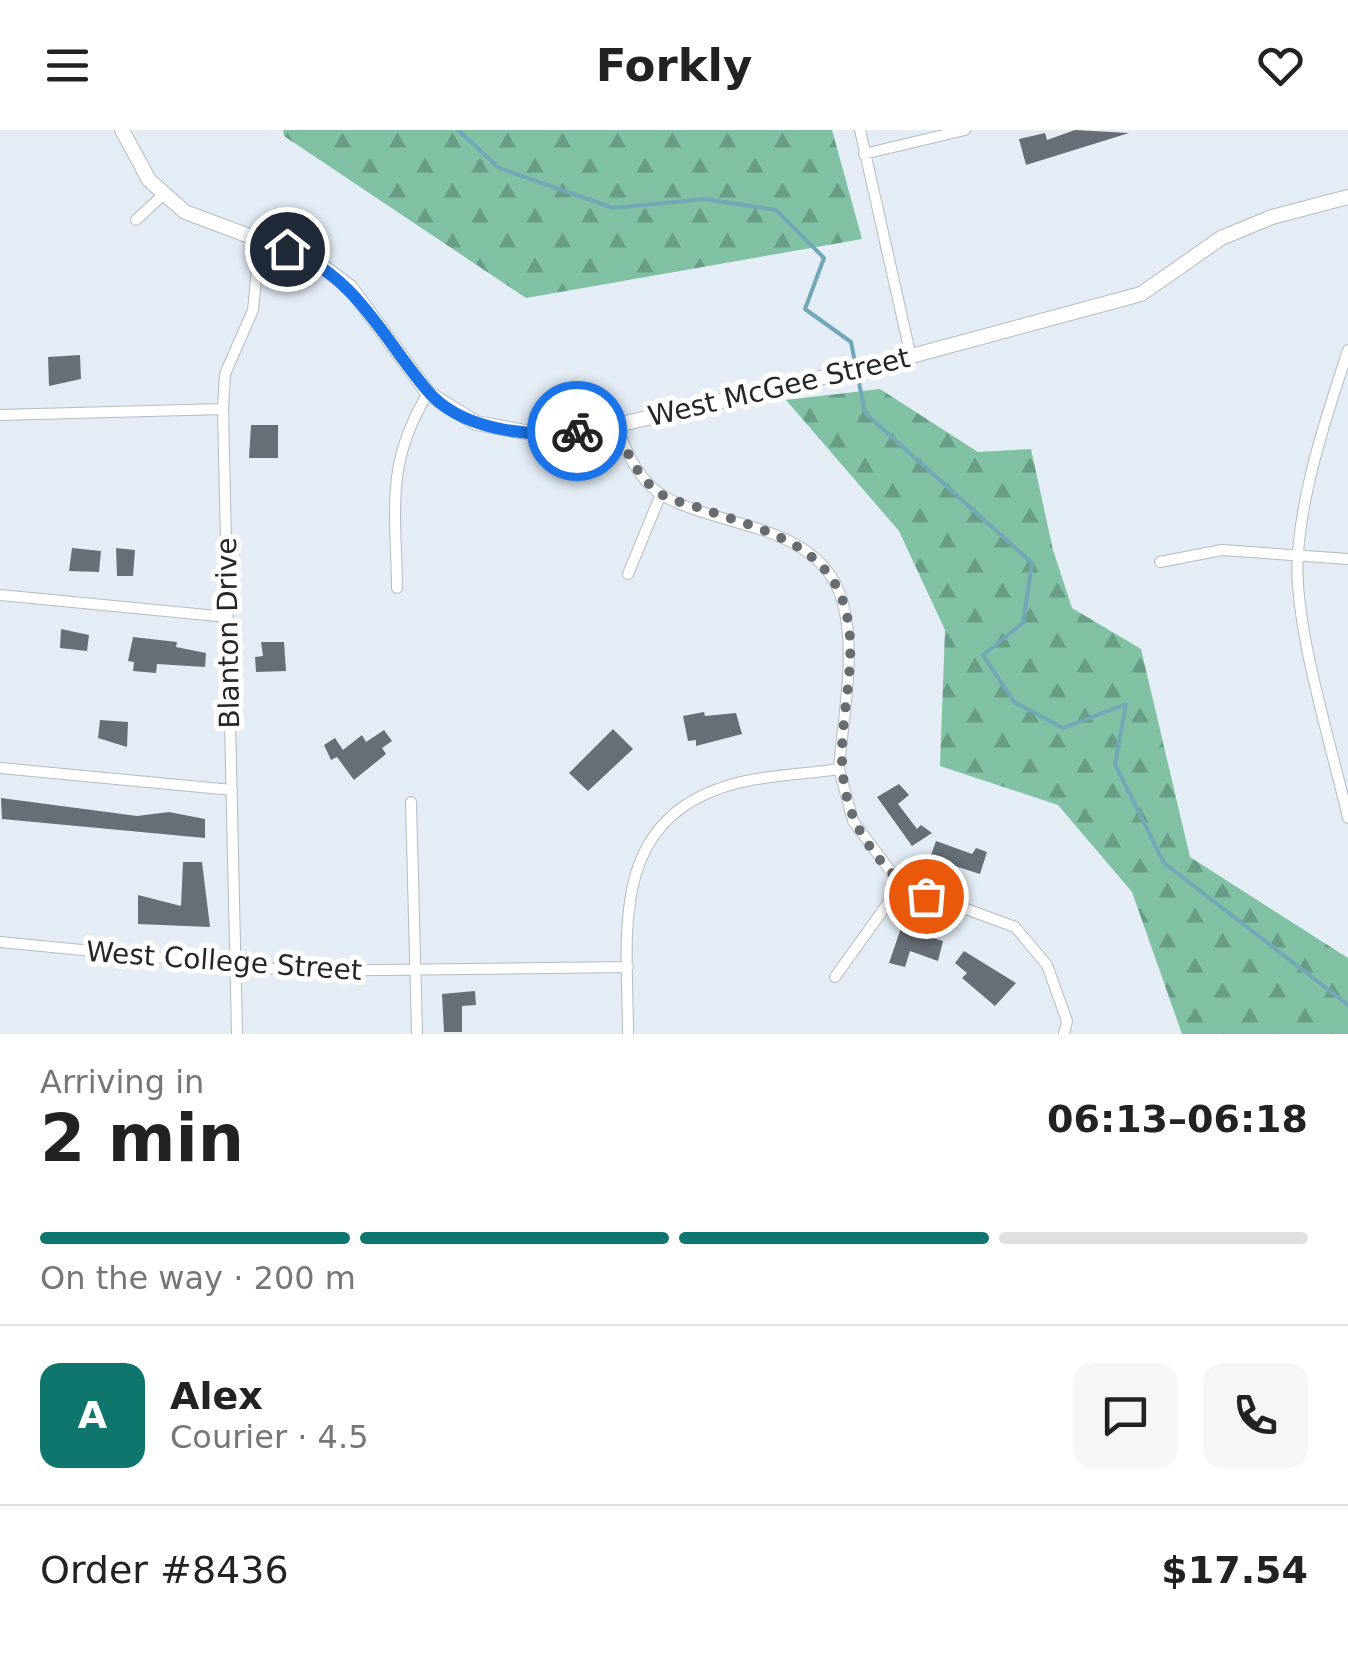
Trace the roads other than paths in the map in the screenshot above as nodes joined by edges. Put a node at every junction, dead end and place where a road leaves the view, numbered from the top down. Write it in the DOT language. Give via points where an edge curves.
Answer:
graph roads {
  1 [pos="122,130"];
  2 [pos="860,130"];
  3 [pos="965,130"];
  4 [pos="864,154"];
  5 [pos="164,194"];
  6 [pos="1348,197"];
  7 [pos="136,220"];
  8 [pos="260,238"];
  9 [pos="1348,350"];
  10 [pos="910,357"];
  11 [pos="1342,387"];
  12 [pos="428,393"];
  13 [pos="222,409"];
  14 [pos="0,415"];
  15 [pos="617,425"];
  16 [pos="661,494"];
  17 [pos="1298,553"];
  18 [pos="1348,559"];
  19 [pos="1160,562"];
  20 [pos="628,574"];
  21 [pos="396,588"];
  22 [pos="0,594"];
  23 [pos="227,617"];
  24 [pos="1342,763"];
  25 [pos="0,768"];
  26 [pos="839,769"];
  27 [pos="232,790"];
  28 [pos="411,802"];
  29 [pos="1348,818"];
  30 [pos="901,885"];
  31 [pos="0,942"];
  32 [pos="234,966"];
  33 [pos="628,967"];
  34 [pos="416,971"];
  35 [pos="835,976"];
  36 [pos="237,1034"];
  37 [pos="417,1034"];
  38 [pos="628,1034"];
  39 [pos="1064,1034"];
  1 -- 5 [label="street, West McGee Street"];
  2 -- 4 [label="street"];
  3 -- 4 [label="street"];
  4 -- 10 [label="street"];
  5 -- 7 [label="street"];
  5 -- 8 [label="street, West McGee Street" via="221,229"];
  6 -- 10 [label="street, West McGee Street" via="1221,238 1142,294"];
  8 -- 12 [label="street, West McGee Street" via="314,260 350,287"];
  8 -- 13 [label="street, Blanton Drive" via="254,310 225,374"];
  9 -- 11 [label="street"];
  10 -- 15 [label="street, West McGee Street"];
  11 -- 17 [label="street"];
  12 -- 15 [label="street, West McGee Street" via="476,423 547,436"];
  12 -- 21 [label="street" via="408,426 396,467"];
  13 -- 14 [label="street"];
  13 -- 23 [label="street, Blanton Drive"];
  15 -- 16 [label="street" via="628,457"];
  16 -- 20 [label="street"];
  16 -- 26 [label="street" via="788,540 822,564 841,597 848,640"];
  17 -- 18 [label="street"];
  17 -- 19 [label="street" via="1222,550"];
  17 -- 24 [label="street" via="1300,602"];
  22 -- 23 [label="street"];
  23 -- 27 [label="street, Blanton Drive"];
  24 -- 29 [label="street"];
  25 -- 27 [label="street"];
  26 -- 30 [label="street" via="853,820"];
  26 -- 33 [label="street" via="719,788 651,834 630,882"];
  27 -- 32 [label="street, Blanton Drive"];
  28 -- 34 [label="street"];
  30 -- 35 [label="street"];
  30 -- 39 [label="street" via="1015,927 1048,964 1068,1020"];
  31 -- 32 [label="street, West College Street"];
  32 -- 34 [label="street, West College Street"];
  32 -- 36 [label="street, Blanton Drive"];
  33 -- 34 [label="street, West College Street"];
  33 -- 38 [label="street"];
  34 -- 37 [label="street"];
}
